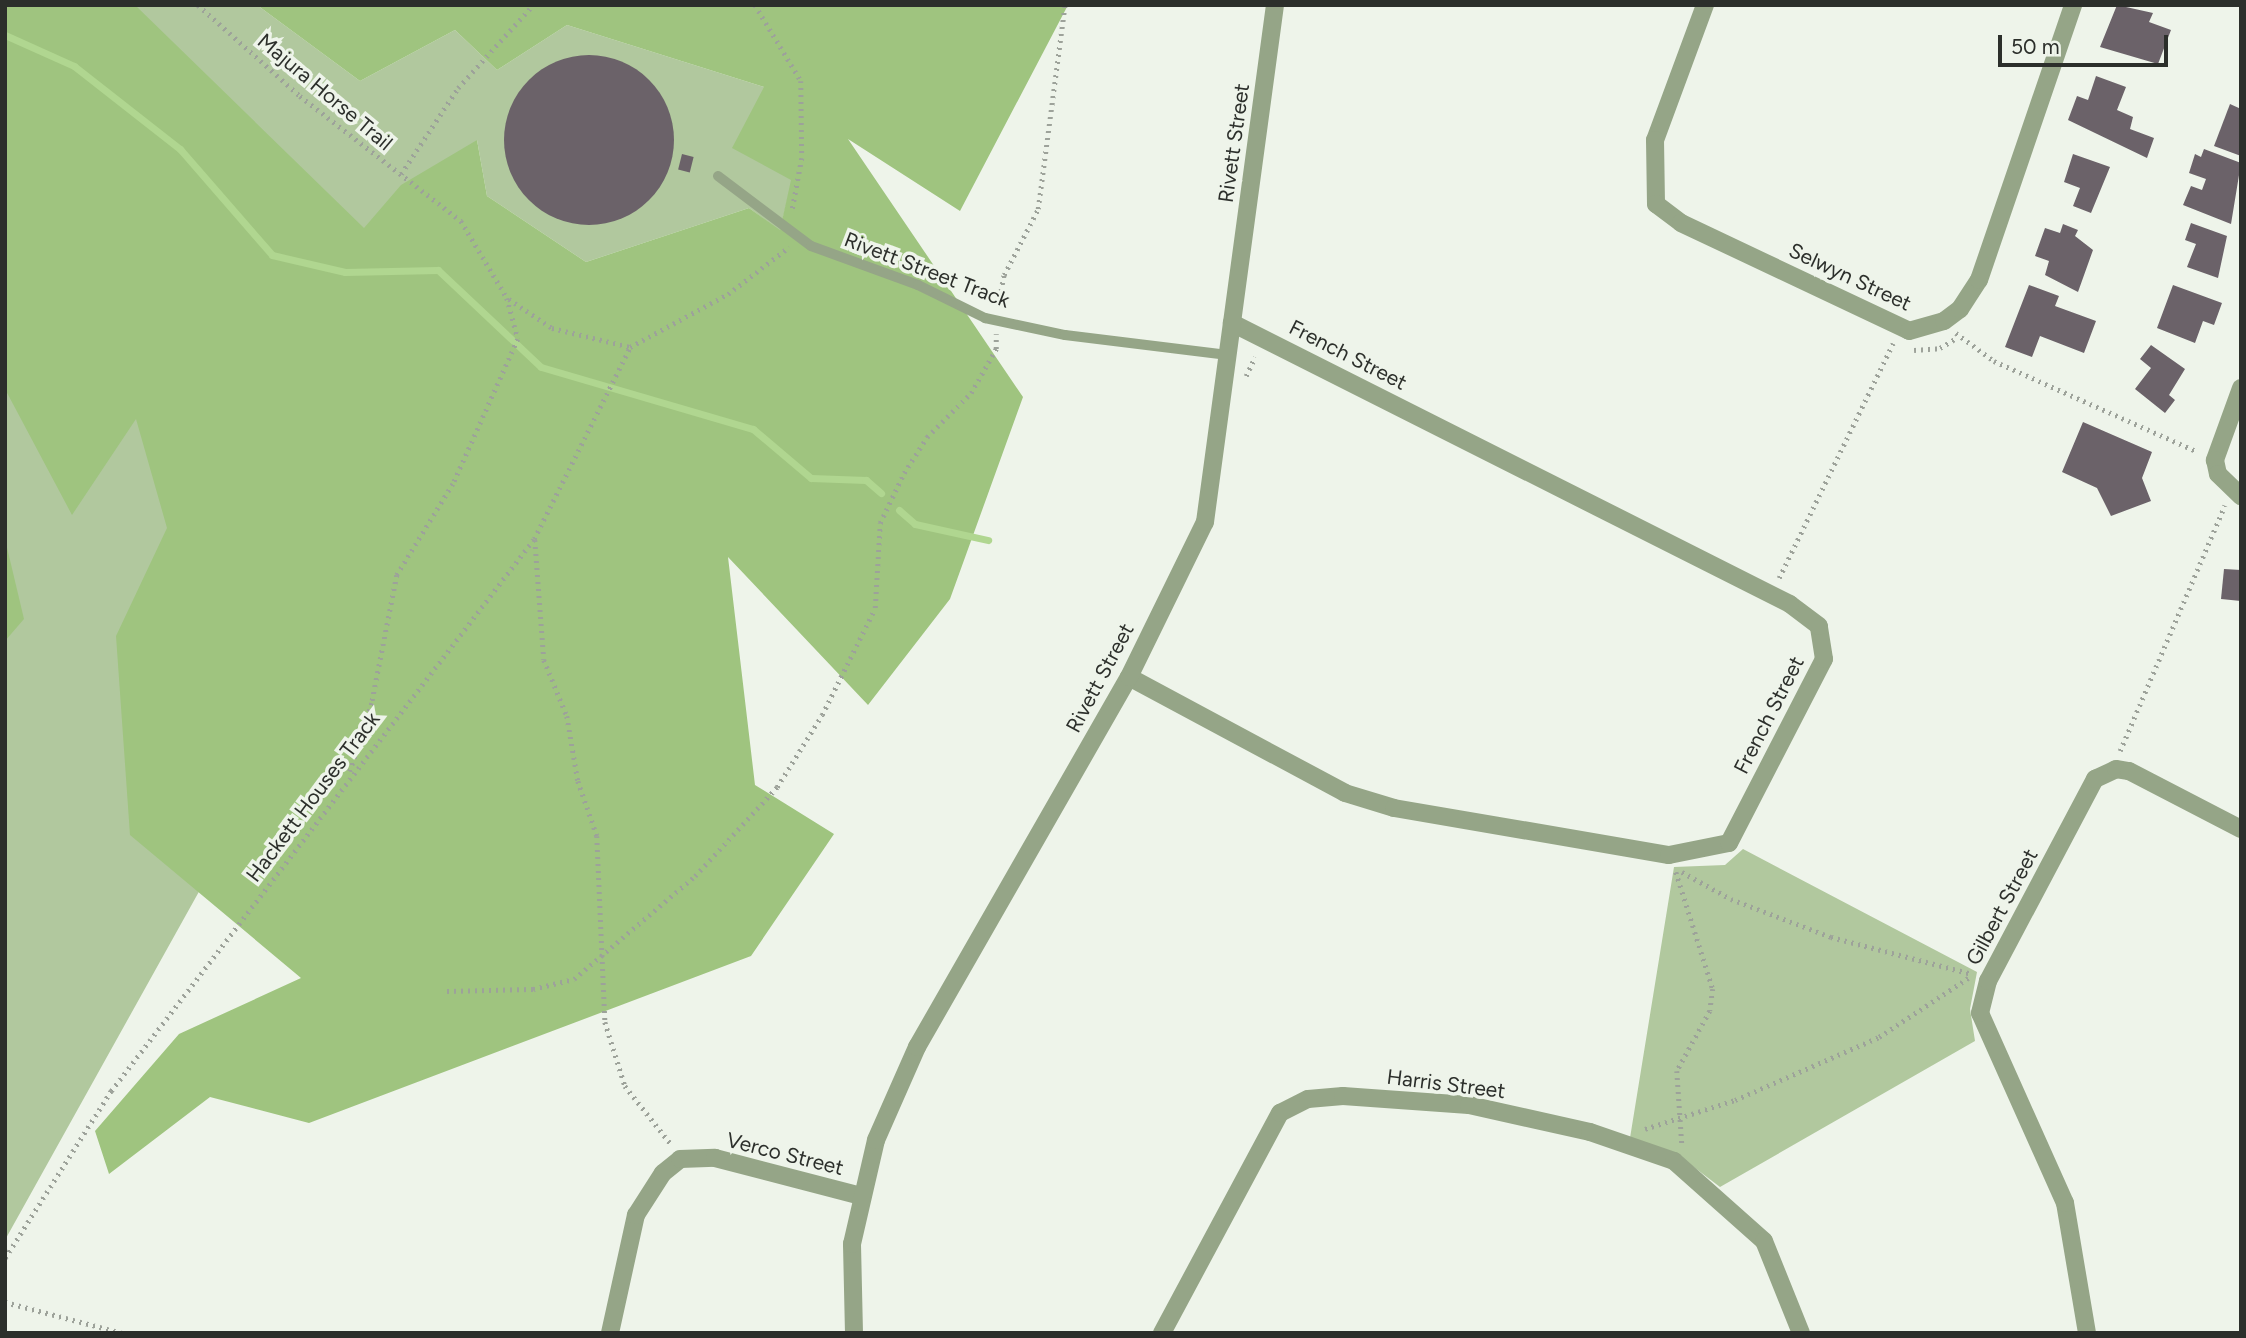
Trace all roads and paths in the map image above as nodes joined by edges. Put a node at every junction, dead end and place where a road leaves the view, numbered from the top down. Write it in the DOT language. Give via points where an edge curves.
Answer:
graph roads {
  1 [pos="198,5"];
  2 [pos="533,5"];
  3 [pos="1065,5"];
  4 [pos="1275,5"];
  5 [pos="1705,5"];
  6 [pos="2073,5"];
  7 [pos="401,174"];
  8 [pos="718,176"];
  9 [pos="508,298"];
  10 [pos="995,320"];
  11 [pos="1944,321"];
  12 [pos="1232,323"];
  13 [pos="1893,342"];
  14 [pos="1228,355"];
  15 [pos="2241,388"];
  16 [pos="2215,460"];
  17 [pos="2236,494"];
  18 [pos="534,539"];
  19 [pos="1771,594"];
  20 [pos="1129,677"];
  21 [pos="2111,772"];
  22 [pos="349,776"];
  23 [pos="2241,829"];
  24 [pos="1672,862"];
  25 [pos="602,957"];
  26 [pos="1993,973"];
  27 [pos="1974,974"];
  28 [pos="447,991"];
  29 [pos="1681,1118"];
  30 [pos="1614,1140"];
  31 [pos="680,1160"];
  32 [pos="1682,1167"];
  33 [pos="861,1196"];
  34 [pos="5,1258"];
  35 [pos="5,1303"];
  36 [pos="122,1333"];
  37 [pos="610,1333"];
  38 [pos="853,1333"];
  39 [pos="1162,1333"];
  40 [pos="1801,1333"];
  41 [pos="2087,1333"];
  1 -- 7 [label="path, Majura Horse Trail" via="300,96"];
  2 -- 7 [label="path" via="458,88"];
  3 -- 10 [label="path" via="1038,209 1004,275"];
  4 -- 12 [label="street, Rivett Street"];
  5 -- 11 [label="street, Selwyn Street" via="1656,140 1656,204 1681,223 1909,331"];
  6 -- 11 [label="street, Selwyn Street" via="1979,280 1960,309"];
  7 -- 9 [label="path" via="461,221"];
  8 -- 10 [label="lane, Rivett Street Track" via="811,246"];
  9 -- 18 [label="path, Hackett Houses Track" via="552,328 630,347"];
  9 -- 22 [label="path" via="518,339 453,484 397,575 372,704"];
  10 -- 14 [label="lane, Rivett Street Track"];
  10 -- 25 [label="path" via="996,349 971,393 927,437 880,523 874,608 822,715 778,787 695,876"];
  11 -- 16 [label="path" via="1994,361"];
  12 -- 14 [label="street, Rivett Street"];
  12 -- 19 [label="street, French Street"];
  13 -- 19 [label="path"];
  14 -- 20 [label="street, Rivett Street" via="1205,522"];
  15 -- 16 [label="street"];
  16 -- 17 [label="street" via="2218,474"];
  17 -- 21 [label="path"];
  18 -- 22 [label="path, Hackett Houses Track"];
  18 -- 25 [label="path" via="544,660 567,716 578,780 597,836"];
  19 -- 24 [label="street, French Street" via="1819,625 1824,659 1729,843"];
  20 -- 24 [label="street, French Street" via="1346,793 1394,808"];
  20 -- 33 [label="street, Rivett Street" via="917,1046 876,1140"];
  21 -- 23 [label="street" via="2129,771"];
  21 -- 26 [label="street, Gilbert Street" via="2095,779"];
  22 -- 34 [label="path, Hackett Houses Track" via="111,1091"];
  24 -- 27 [label="path" via="1731,899 1831,937"];
  24 -- 29 [label="path" via="1713,989 1710,1010 1677,1071"];
  25 -- 28 [label="path" via="573,979 533,989"];
  25 -- 31 [label="path" via="605,1023 625,1086 656,1119"];
  26 -- 27 [label="path"];
  26 -- 41 [label="street, Gilbert Street" via="1980,1013 2065,1203"];
  27 -- 29 [label="path" via="1879,1037"];
  29 -- 30 [label="path"];
  29 -- 32 [label="path"];
  30 -- 32 [label="street, Harris Street"];
  30 -- 39 [label="street, Harris Street" via="1469,1105 1343,1096 1308,1100 1280,1113"];
  31 -- 33 [label="street, Verco Street" via="715,1158"];
  31 -- 37 [label="street" via="663,1173 636,1215"];
  32 -- 40 [label="street, Harris Street" via="1764,1241"];
  33 -- 38 [label="street, Rivett Street" via="852,1244"];
  35 -- 36 [label="path"];
}
